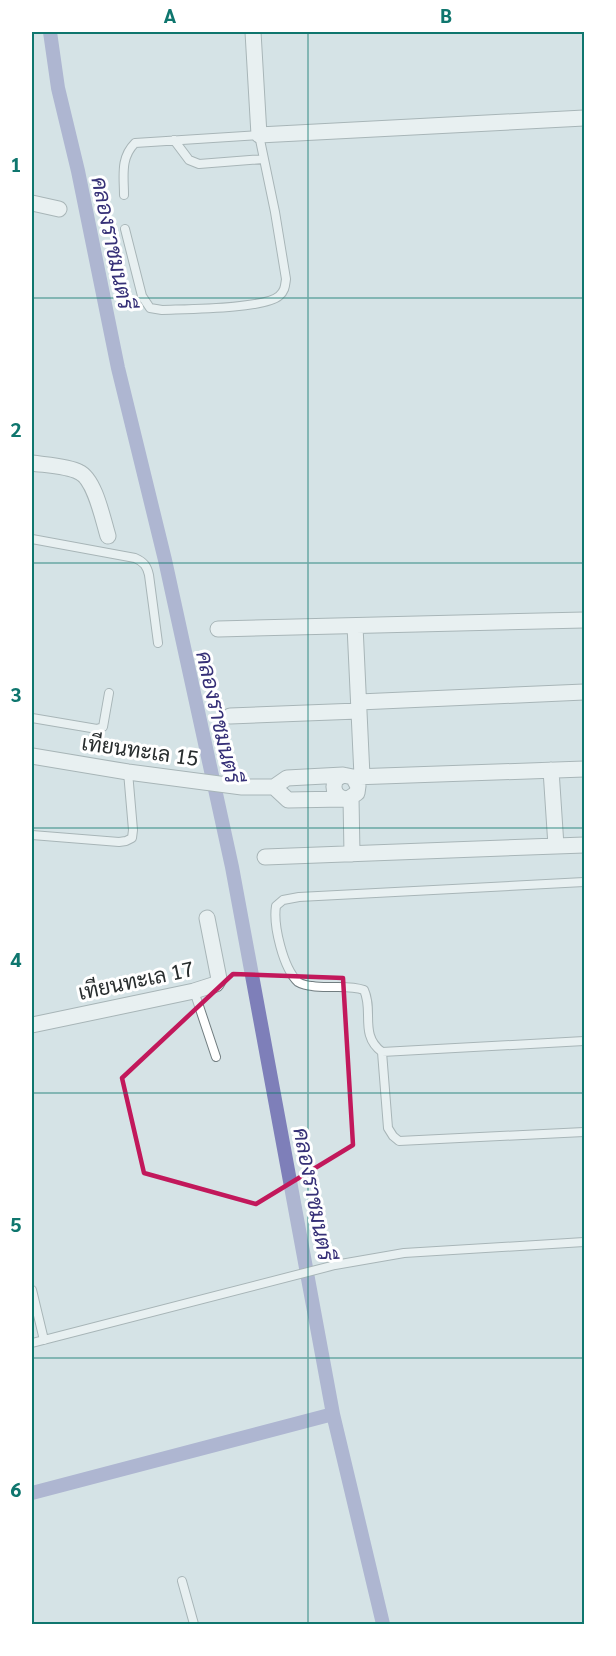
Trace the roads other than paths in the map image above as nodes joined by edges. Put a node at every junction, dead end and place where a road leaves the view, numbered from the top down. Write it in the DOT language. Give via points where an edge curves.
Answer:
graph roads {
  1 [pos="253,32"];
  2 [pos="585,118"];
  3 [pos="259,135"];
  4 [pos="174,140"];
  5 [pos="263,159"];
  6 [pos="124,195"];
  7 [pos="32,203"];
  8 [pos="59,209"];
  9 [pos="125,229"];
  10 [pos="32,463"];
  11 [pos="108,536"];
  12 [pos="32,539"];
  13 [pos="585,620"];
  14 [pos="355,626"];
  15 [pos="218,629"];
  16 [pos="158,643"];
  17 [pos="585,692"];
  18 [pos="109,693"];
  19 [pos="359,707"];
  20 [pos="230,716"];
  21 [pos="32,718"];
  22 [pos="32,756"];
  23 [pos="585,769"];
  24 [pos="550,770"];
  25 [pos="128,771"];
  26 [pos="353,776"];
  27 [pos="274,787"];
  28 [pos="348,799"];
  29 [pos="32,835"];
  30 [pos="585,845"];
  31 [pos="556,846"];
  32 [pos="352,854"];
  33 [pos="265,857"];
  34 [pos="585,882"];
  35 [pos="207,918"];
  36 [pos="194,991"];
  37 [pos="32,1025"];
  38 [pos="585,1041"];
  39 [pos="382,1052"];
  40 [pos="216,1057"];
  41 [pos="585,1132"];
  42 [pos="585,1242"];
  43 [pos="32,1290"];
  44 [pos="44,1340"];
  45 [pos="32,1343"];
  46 [pos="182,1581"];
  47 [pos="194,1624"];
  1 -- 3 [label="street"];
  2 -- 3 [label="street"];
  3 -- 4 [label="lane"];
  3 -- 5 [label="lane"];
  4 -- 5 [label="lane" via="189,160 199,164"];
  4 -- 6 [label="lane" via="135,143 123,164"];
  5 -- 9 [label="lane" via="286,279 285,291 278,298 250,304 150,308 142,296"];
  7 -- 8 [label="street"];
  10 -- 11 [label="street" via="78,471 86,477"];
  12 -- 16 [label="lane" via="142,561 149,575"];
  13 -- 14 [label="street"];
  14 -- 15 [label="street"];
  14 -- 19 [label="street"];
  17 -- 19 [label="street"];
  18 -- 21 [label="lane" via="103,728"];
  19 -- 20 [label="street"];
  19 -- 26 [label="street"];
  22 -- 25 [label="street, เทียนทะเล 15"];
  23 -- 24 [label="street"];
  24 -- 26 [label="street"];
  24 -- 31 [label="street"];
  25 -- 27 [label="street, เทียนทะเล 15" via="242,787"];
  25 -- 29 [label="lane" via="132,838 119,842"];
  26 -- 27 [label="street" via="286,778"];
  26 -- 28 [label="street" via="358,790"];
  26 -- 28 [label="street" via="336,779 333,787 336,795"];
  27 -- 28 [label="street" via="288,800"];
  28 -- 32 [label="street"];
  30 -- 31 [label="street"];
  31 -- 32 [label="street"];
  32 -- 33 [label="street"];
  34 -- 39 [label="lane" via="283,900 274,914 277,932 284,956 299,982 364,990 370,1038"];
  35 -- 36 [label="street, เทียนทะเล 17" via="219,979 210,987"];
  36 -- 37 [label="street, เทียนทะเล 17"];
  36 -- 40 [label="lane"];
  38 -- 39 [label="lane"];
  39 -- 41 [label="lane" via="388,1128 399,1141"];
  42 -- 44 [label="lane" via="404,1253 335,1264"];
  43 -- 44 [label="lane"];
  44 -- 45 [label="lane"];
  46 -- 47 [label="lane"];
}
